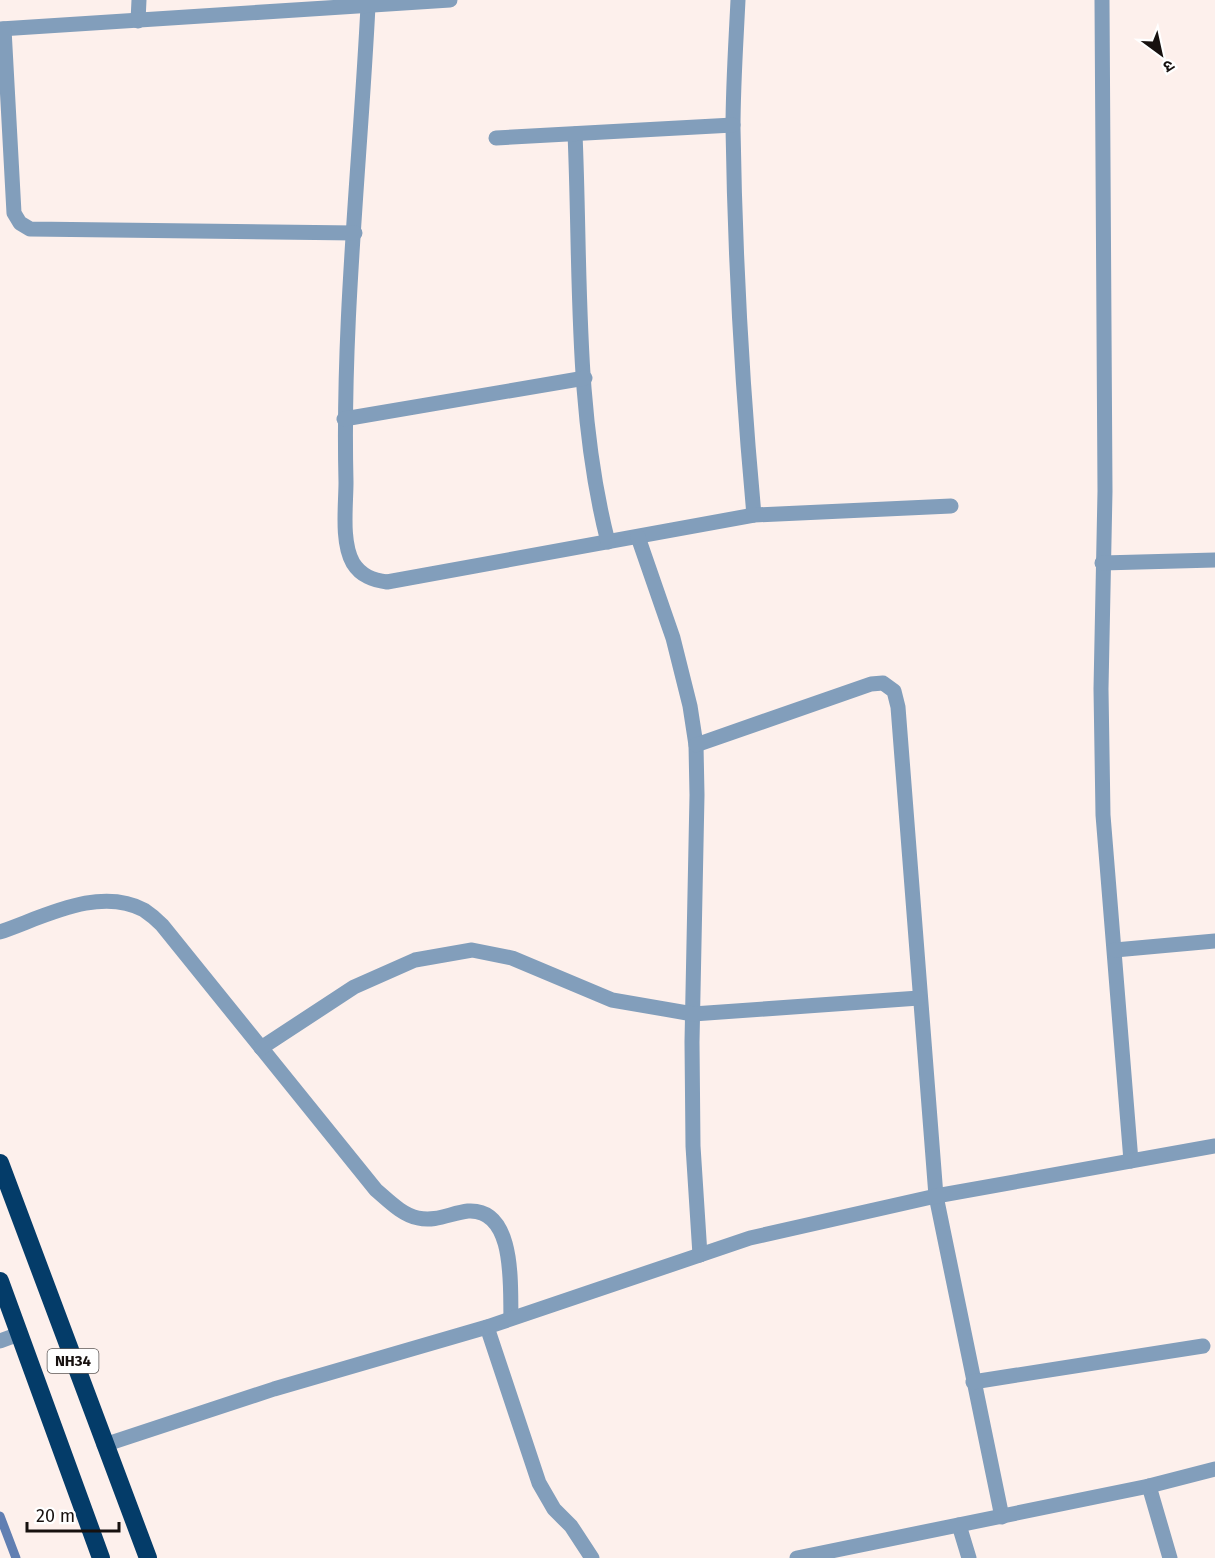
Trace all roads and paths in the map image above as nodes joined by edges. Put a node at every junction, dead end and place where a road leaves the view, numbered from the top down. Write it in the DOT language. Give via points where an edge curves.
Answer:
graph roads {
  1 [pos="139,0"];
  2 [pos="450,0"];
  3 [pos="738,0"];
  4 [pos="1102,0"];
  5 [pos="304,4"];
  6 [pos="368,6"];
  7 [pos="138,21"];
  8 [pos="2,29"];
  9 [pos="733,125"];
  10 [pos="575,134"];
  11 [pos="496,138"];
  12 [pos="355,233"];
  13 [pos="585,378"];
  14 [pos="344,419"];
  15 [pos="951,506"];
  16 [pos="754,515"];
  17 [pos="638,537"];
  18 [pos="608,542"];
  19 [pos="1215,560"];
  20 [pos="1102,563"];
  21 [pos="696,745"];
  22 [pos="0,932"];
  23 [pos="1215,941"];
  24 [pos="1115,950"];
  25 [pos="919,998"];
  26 [pos="693,1014"];
  27 [pos="261,1048"];
  28 [pos="1215,1146"];
  29 [pos="1131,1161"];
  30 [pos="0,1163"];
  31 [pos="936,1196"];
  32 [pos="700,1254"];
  33 [pos="0,1281"];
  34 [pos="511,1318"];
  35 [pos="487,1327"];
  36 [pos="19,1334"];
  37 [pos="0,1341"];
  38 [pos="1203,1346"];
  39 [pos="973,1382"];
  40 [pos="104,1445"];
  41 [pos="1215,1469"];
  42 [pos="1149,1486"];
  43 [pos="1002,1517"];
  44 [pos="959,1525"];
  45 [pos="101,1558"];
  46 [pos="148,1558"];
  47 [pos="592,1558"];
  48 [pos="797,1558"];
  49 [pos="969,1558"];
  50 [pos="1170,1558"];
  1 -- 7 [label="street"];
  2 -- 6 [label="street"];
  3 -- 9 [label="street"];
  4 -- 20 [label="street"];
  5 -- 6 [label="street"];
  5 -- 7 [label="street"];
  6 -- 12 [label="street"];
  7 -- 8 [label="street"];
  8 -- 12 [label="street" via="14,213 30,229"];
  9 -- 10 [label="street"];
  9 -- 16 [label="street" via="742,390"];
  10 -- 11 [label="street"];
  10 -- 13 [label="street"];
  12 -- 14 [label="street" via="347,312"];
  13 -- 14 [label="street"];
  13 -- 18 [label="street" via="596,492"];
  14 -- 18 [label="street" via="347,542 353,562 369,579 387,582"];
  15 -- 16 [label="street"];
  16 -- 17 [label="street"];
  17 -- 18 [label="street"];
  17 -- 21 [label="street" via="673,638"];
  19 -- 20 [label="street"];
  20 -- 24 [label="street" via="1103,815"];
  21 -- 25 [label="street" via="871,684 883,683 894,691"];
  21 -- 26 [label="street"];
  22 -- 27 [label="street" via="88,902 116,902 144,910 162,925"];
  23 -- 24 [label="street"];
  24 -- 29 [label="street"];
  25 -- 26 [label="street"];
  25 -- 31 [label="street"];
  26 -- 27 [label="street" via="612,1000 512,958 472,950 415,960 354,987"];
  26 -- 32 [label="street" via="693,1146"];
  27 -- 34 [label="street" via="376,1190 395,1206 417,1218 441,1218 469,1211 490,1217 503,1234 509,1258"];
  28 -- 29 [label="street"];
  29 -- 31 [label="street"];
  30 -- 40 [label="highway, NH34"];
  31 -- 32 [label="street" via="750,1238"];
  31 -- 39 [label="street"];
  32 -- 34 [label="street"];
  33 -- 36 [label="highway, NH34"];
  34 -- 35 [label="street"];
  35 -- 40 [label="street" via="274,1389"];
  35 -- 47 [label="street" via="539,1483"];
  36 -- 37 [label="street"];
  36 -- 45 [label="highway, NH34"];
  38 -- 39 [label="street"];
  39 -- 43 [label="street"];
  40 -- 46 [label="highway, NH34"];
  41 -- 42 [label="street"];
  42 -- 43 [label="street"];
  42 -- 50 [label="street"];
  43 -- 44 [label="street"];
  44 -- 48 [label="street"];
  44 -- 49 [label="street"];
}
